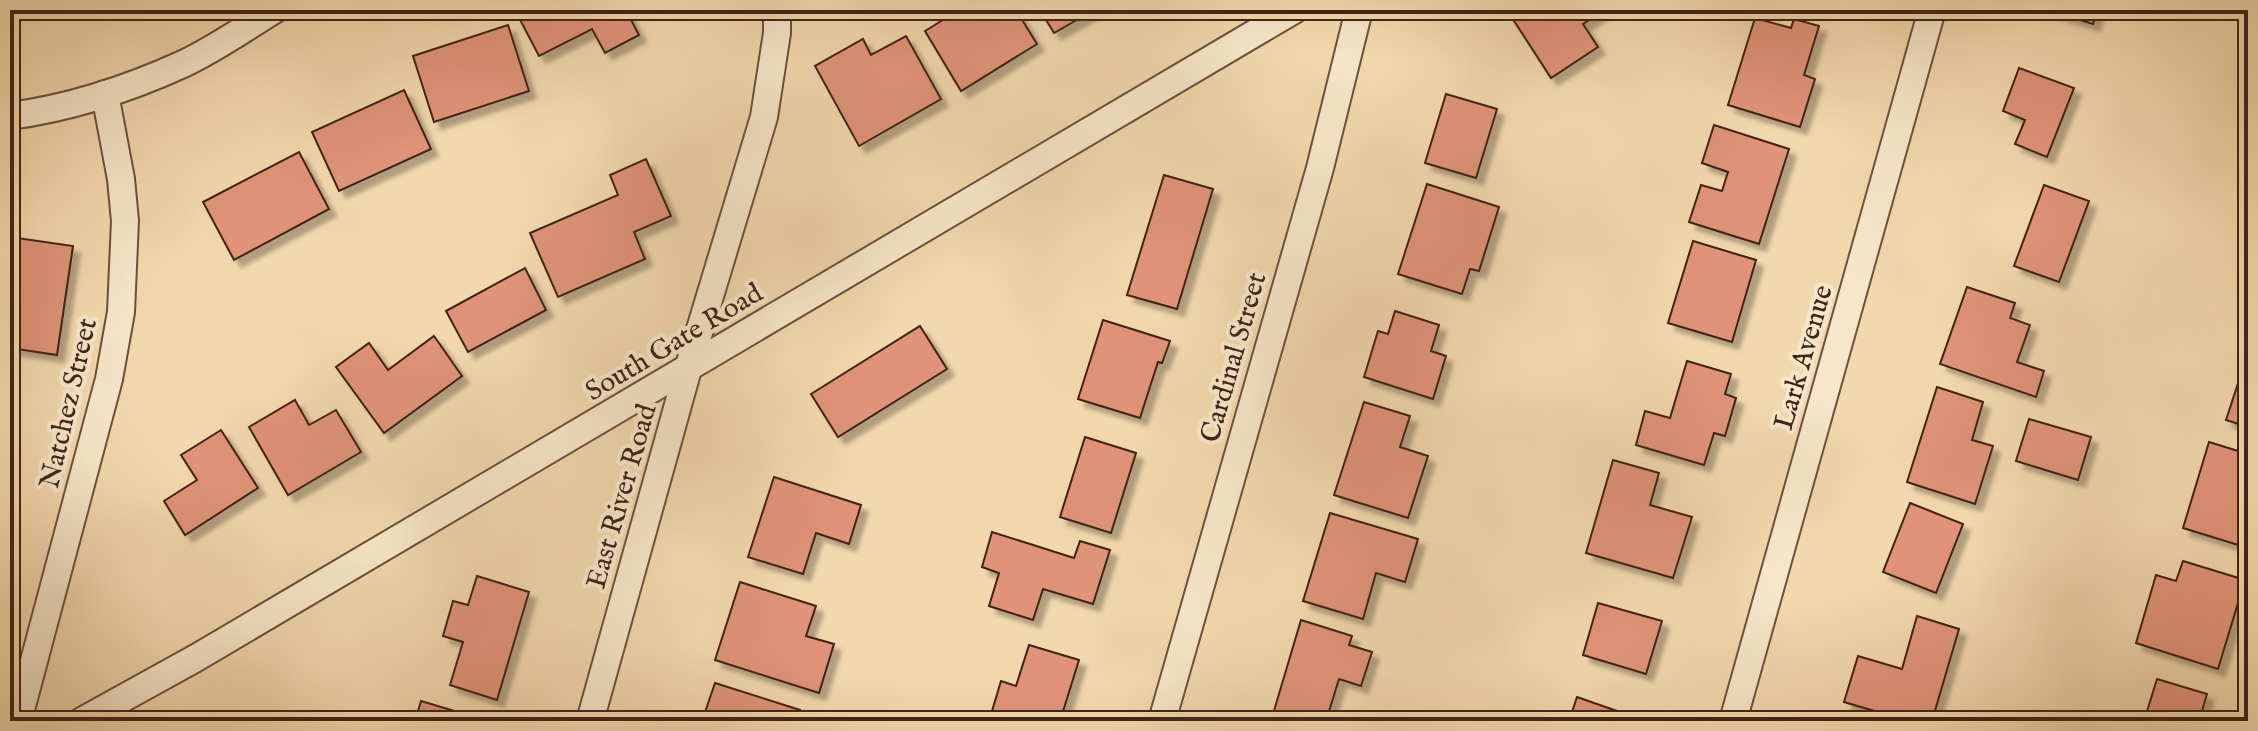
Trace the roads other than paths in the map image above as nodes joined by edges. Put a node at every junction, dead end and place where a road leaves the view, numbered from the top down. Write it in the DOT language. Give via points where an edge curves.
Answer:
graph roads {
  1 [pos="274,10"];
  2 [pos="777,10"];
  3 [pos="1294,10"];
  4 [pos="1359,10"];
  5 [pos="1932,10"];
  6 [pos="105,94"];
  7 [pos="10,116"];
  8 [pos="688,369"];
  9 [pos="18,721"];
  10 [pos="82,721"];
  11 [pos="590,721"];
  12 [pos="1162,721"];
  13 [pos="1733,721"];
  1 -- 6 [label="street" via="185,63"];
  2 -- 8 [label="street, East River Road" via="764,117"];
  3 -- 8 [label="street, South Gate Road"];
  4 -- 12 [label="street, Cardinal Street" via="1320,168"];
  5 -- 13 [label="street, Lark Avenue"];
  6 -- 7 [label="street"];
  6 -- 9 [label="street, Natchez Street" via="125,221 121,312 109,379"];
  8 -- 10 [label="street, South Gate Road"];
  8 -- 11 [label="street, East River Road"];
}
